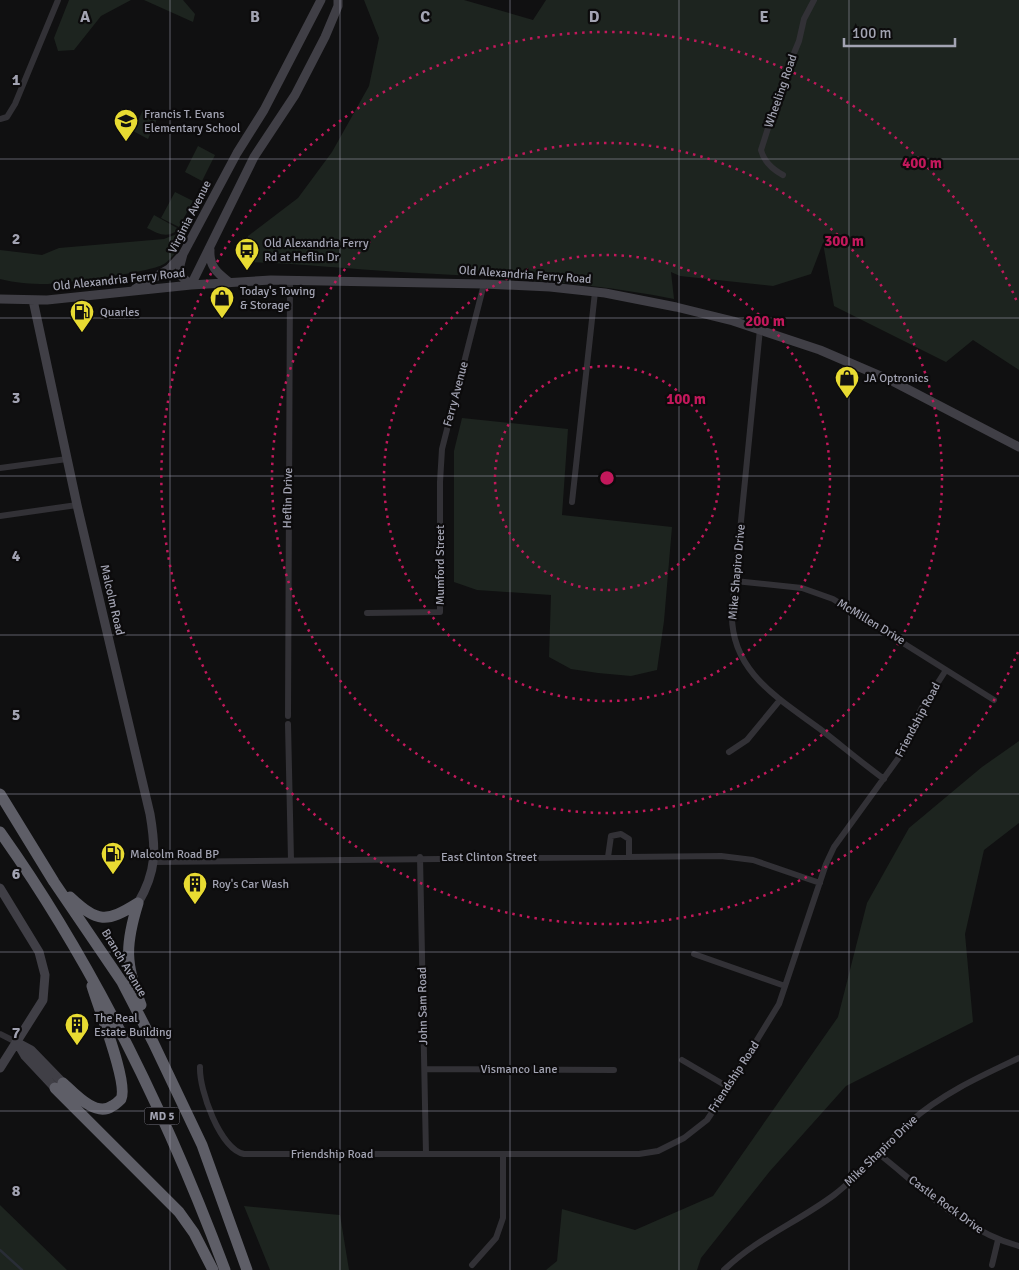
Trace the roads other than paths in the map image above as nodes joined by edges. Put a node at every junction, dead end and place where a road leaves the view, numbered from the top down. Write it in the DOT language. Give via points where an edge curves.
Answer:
graph roads {
  1 [pos="58,0"];
  2 [pos="314,0"];
  3 [pos="321,0"];
  4 [pos="814,0"];
  5 [pos="338,3"];
  6 [pos="310,20"];
  7 [pos="2,119"];
  8 [pos="783,175"];
  9 [pos="211,245"];
  10 [pos="183,254"];
  11 [pos="290,280"];
  12 [pos="229,282"];
  13 [pos="484,284"];
  14 [pos="191,285"];
  15 [pos="132,291"];
  16 [pos="595,292"];
  17 [pos="0,300"];
  18 [pos="33,300"];
  19 [pos="760,329"];
  20 [pos="1019,447"];
  21 [pos="67,459"];
  22 [pos="0,468"];
  23 [pos="572,502"];
  24 [pos="77,505"];
  25 [pos="440,506"];
  26 [pos="0,516"];
  27 [pos="735,581"];
  28 [pos="367,613"];
  29 [pos="946,670"];
  30 [pos="780,700"];
  31 [pos="994,700"];
  32 [pos="288,716"];
  33 [pos="288,724"];
  34 [pos="730,752"];
  35 [pos="884,779"];
  36 [pos="0,794"];
  37 [pos="0,832"];
  38 [pos="0,845"];
  39 [pos="608,856"];
  40 [pos="629,857"];
  41 [pos="420,858"];
  42 [pos="291,860"];
  43 [pos="154,862"];
  44 [pos="25,868"];
  45 [pos="54,882"];
  46 [pos="820,883"];
  47 [pos="0,888"];
  48 [pos="138,903"];
  49 [pos="694,954"];
  50 [pos="87,968"];
  51 [pos="785,986"];
  52 [pos="0,1034"];
  53 [pos="16,1042"];
  54 [pos="1019,1058"];
  55 [pos="682,1060"];
  56 [pos="163,1062"];
  57 [pos="200,1067"];
  58 [pos="0,1068"];
  59 [pos="425,1069"];
  60 [pos="614,1070"];
  61 [pos="59,1086"];
  62 [pos="728,1087"];
  63 [pos="426,1154"];
  64 [pos="503,1154"];
  65 [pos="879,1154"];
  66 [pos="998,1240"];
  67 [pos="1019,1246"];
  68 [pos="472,1264"];
  69 [pos="992,1265"];
  70 [pos="213,1270"];
  71 [pos="225,1270"];
  72 [pos="248,1270"];
  73 [pos="724,1270"];
  1 -- 7 [label="street" via="15,104"];
  2 -- 6 [label="street"];
  3 -- 6 [label="street, Virginia Avenue"];
  4 -- 8 [label="street, Wheeling Road" via="804,19 762,150 763,159"];
  5 -- 9 [label="street" via="295,95 254,157"];
  6 -- 10 [label="street, Virginia Avenue" via="264,110"];
  9 -- 12 [label="street" via="211,264"];
  9 -- 14 [label="street"];
  10 -- 14 [label="street, Virginia Avenue" via="181,276"];
  10 -- 15 [label="street" via="169,269"];
  11 -- 12 [label="street, Old Alexandria Ferry Road"];
  11 -- 13 [label="street, Old Alexandria Ferry Road"];
  11 -- 32 [label="street, Heflin Drive"];
  12 -- 14 [label="street, Old Alexandria Ferry Road"];
  13 -- 16 [label="street, Old Alexandria Ferry Road"];
  13 -- 25 [label="street, Ferry Avenue" via="444,438 440,463"];
  14 -- 15 [label="street, Old Alexandria Ferry Road"];
  15 -- 18 [label="street, Old Alexandria Ferry Road"];
  16 -- 19 [label="street, Old Alexandria Ferry Road" via="676,307"];
  16 -- 23 [label="street"];
  17 -- 18 [label="street, Old Alexandria Ferry Road"];
  18 -- 21 [label="street, Malcolm Road"];
  19 -- 20 [label="street, Old Alexandria Ferry Road" via="892,381"];
  19 -- 27 [label="street, Mike Shapiro Drive"];
  21 -- 22 [label="street"];
  21 -- 24 [label="street, Malcolm Road"];
  24 -- 26 [label="street"];
  24 -- 43 [label="street, Malcolm Road" via="150,814"];
  25 -- 28 [label="street, Mumford Street" via="440,612"];
  27 -- 29 [label="street, McMillen Drive" via="793,587 823,595"];
  27 -- 30 [label="street, Mike Shapiro Drive" via="734,639 750,669"];
  29 -- 31 [label="street, McMillen Drive"];
  29 -- 35 [label="street, Friendship Road" via="921,709 905,749"];
  30 -- 34 [label="street" via="747,740"];
  30 -- 35 [label="street, Mike Shapiro Drive"];
  33 -- 42 [label="street"];
  35 -- 46 [label="street, Friendship Road" via="834,847"];
  36 -- 45 [label="highway, Branch Avenue / MD 5"];
  37 -- 44 [label="highway, MD 5"];
  38 -- 44 [label="highway"];
  39 -- 40 [label="street, East Clinton Street"];
  39 -- 40 [label="street" via="610,840 621,834 629,839"];
  39 -- 41 [label="street, East Clinton Street"];
  40 -- 46 [label="street, East Clinton Street" via="731,856"];
  41 -- 42 [label="street, East Clinton Street"];
  41 -- 59 [label="street, John Sam Road"];
  42 -- 43 [label="street, East Clinton Street"];
  43 -- 48 [label="street, Malcolm Road"];
  44 -- 50 [label="highway, MD 5"];
  45 -- 48 [label="highway" via="94,916 109,918"];
  45 -- 56 [label="highway, Branch Avenue / MD 5" via="122,982"];
  46 -- 51 [label="street, Friendship Road"];
  47 -- 53 [label="street" via="39,952 45,975 43,1000"];
  48 -- 56 [label="highway" via="128,933 132,983"];
  49 -- 51 [label="street"];
  50 -- 61 [label="highway" via="119,1068 121,1099 110,1108 89,1105"];
  50 -- 71 [label="highway, MD 5" via="145,1078"];
  51 -- 62 [label="street, Friendship Road" via="774,1013"];
  52 -- 53 [label="street"];
  53 -- 58 [label="street"];
  53 -- 61 [label="street" via="25,1056"];
  54 -- 65 [label="street, Mike Shapiro Drive" via="929,1106 898,1132"];
  55 -- 62 [label="street"];
  56 -- 72 [label="highway, Branch Avenue / MD 5" via="202,1145"];
  57 -- 63 [label="street, Friendship Road" via="202,1087 221,1132 230,1146 241,1153"];
  59 -- 60 [label="street, Vismanco Lane"];
  59 -- 63 [label="street, John Sam Road"];
  61 -- 70 [label="highway" via="179,1212"];
  62 -- 64 [label="street, Friendship Road" via="697,1129 680,1141 658,1150 639,1154"];
  63 -- 64 [label="street, Friendship Road"];
  64 -- 68 [label="street" via="503,1218 496,1238"];
  65 -- 66 [label="street, Castle Rock Drive" via="958,1217"];
  65 -- 73 [label="street, Mike Shapiro Drive" via="834,1194 752,1246"];
  66 -- 67 [label="street, Castle Rock Drive"];
  66 -- 69 [label="street"];
}
